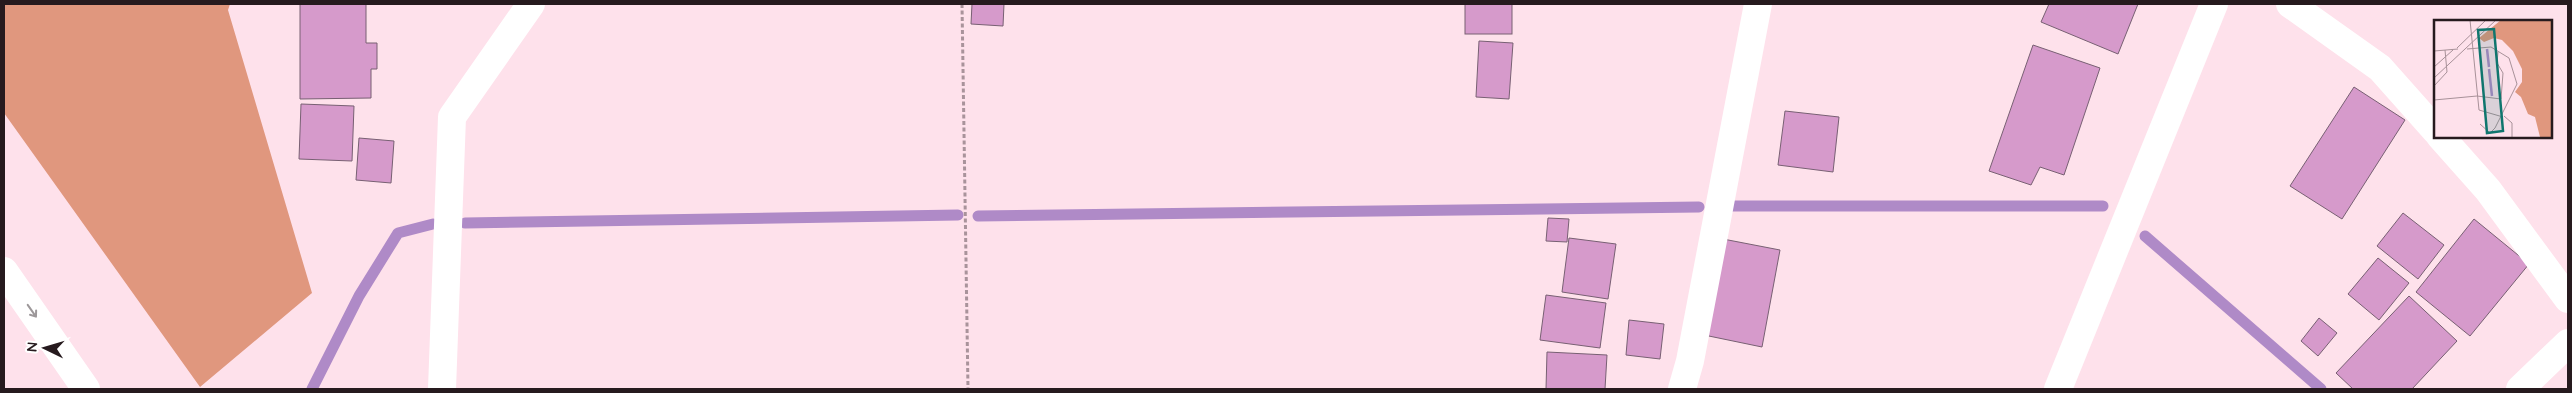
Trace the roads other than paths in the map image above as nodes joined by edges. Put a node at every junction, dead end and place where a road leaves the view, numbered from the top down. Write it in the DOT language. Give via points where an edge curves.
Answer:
graph roads {
  1 [pos="531,4"];
  2 [pos="1758,4"];
  3 [pos="2214,4"];
  4 [pos="2290,4"];
  5 [pos="2434,130"];
  6 [pos="2442,138"];
  7 [pos="4,271"];
  8 [pos="2568,299"];
  9 [pos="2568,343"];
  10 [pos="86,389"];
  11 [pos="442,389"];
  12 [pos="1682,389"];
  13 [pos="2058,389"];
  14 [pos="2520,389"];
  1 -- 11 [label="main road" via="452,117"];
  2 -- 12 [label="main road"];
  3 -- 13 [label="main road"];
  4 -- 5 [label="main road" via="2380,68"];
  6 -- 8 [label="main road" via="2488,190"];
  7 -- 10 [label="main road, one-way"];
  9 -- 14 [label="main road"];
}
